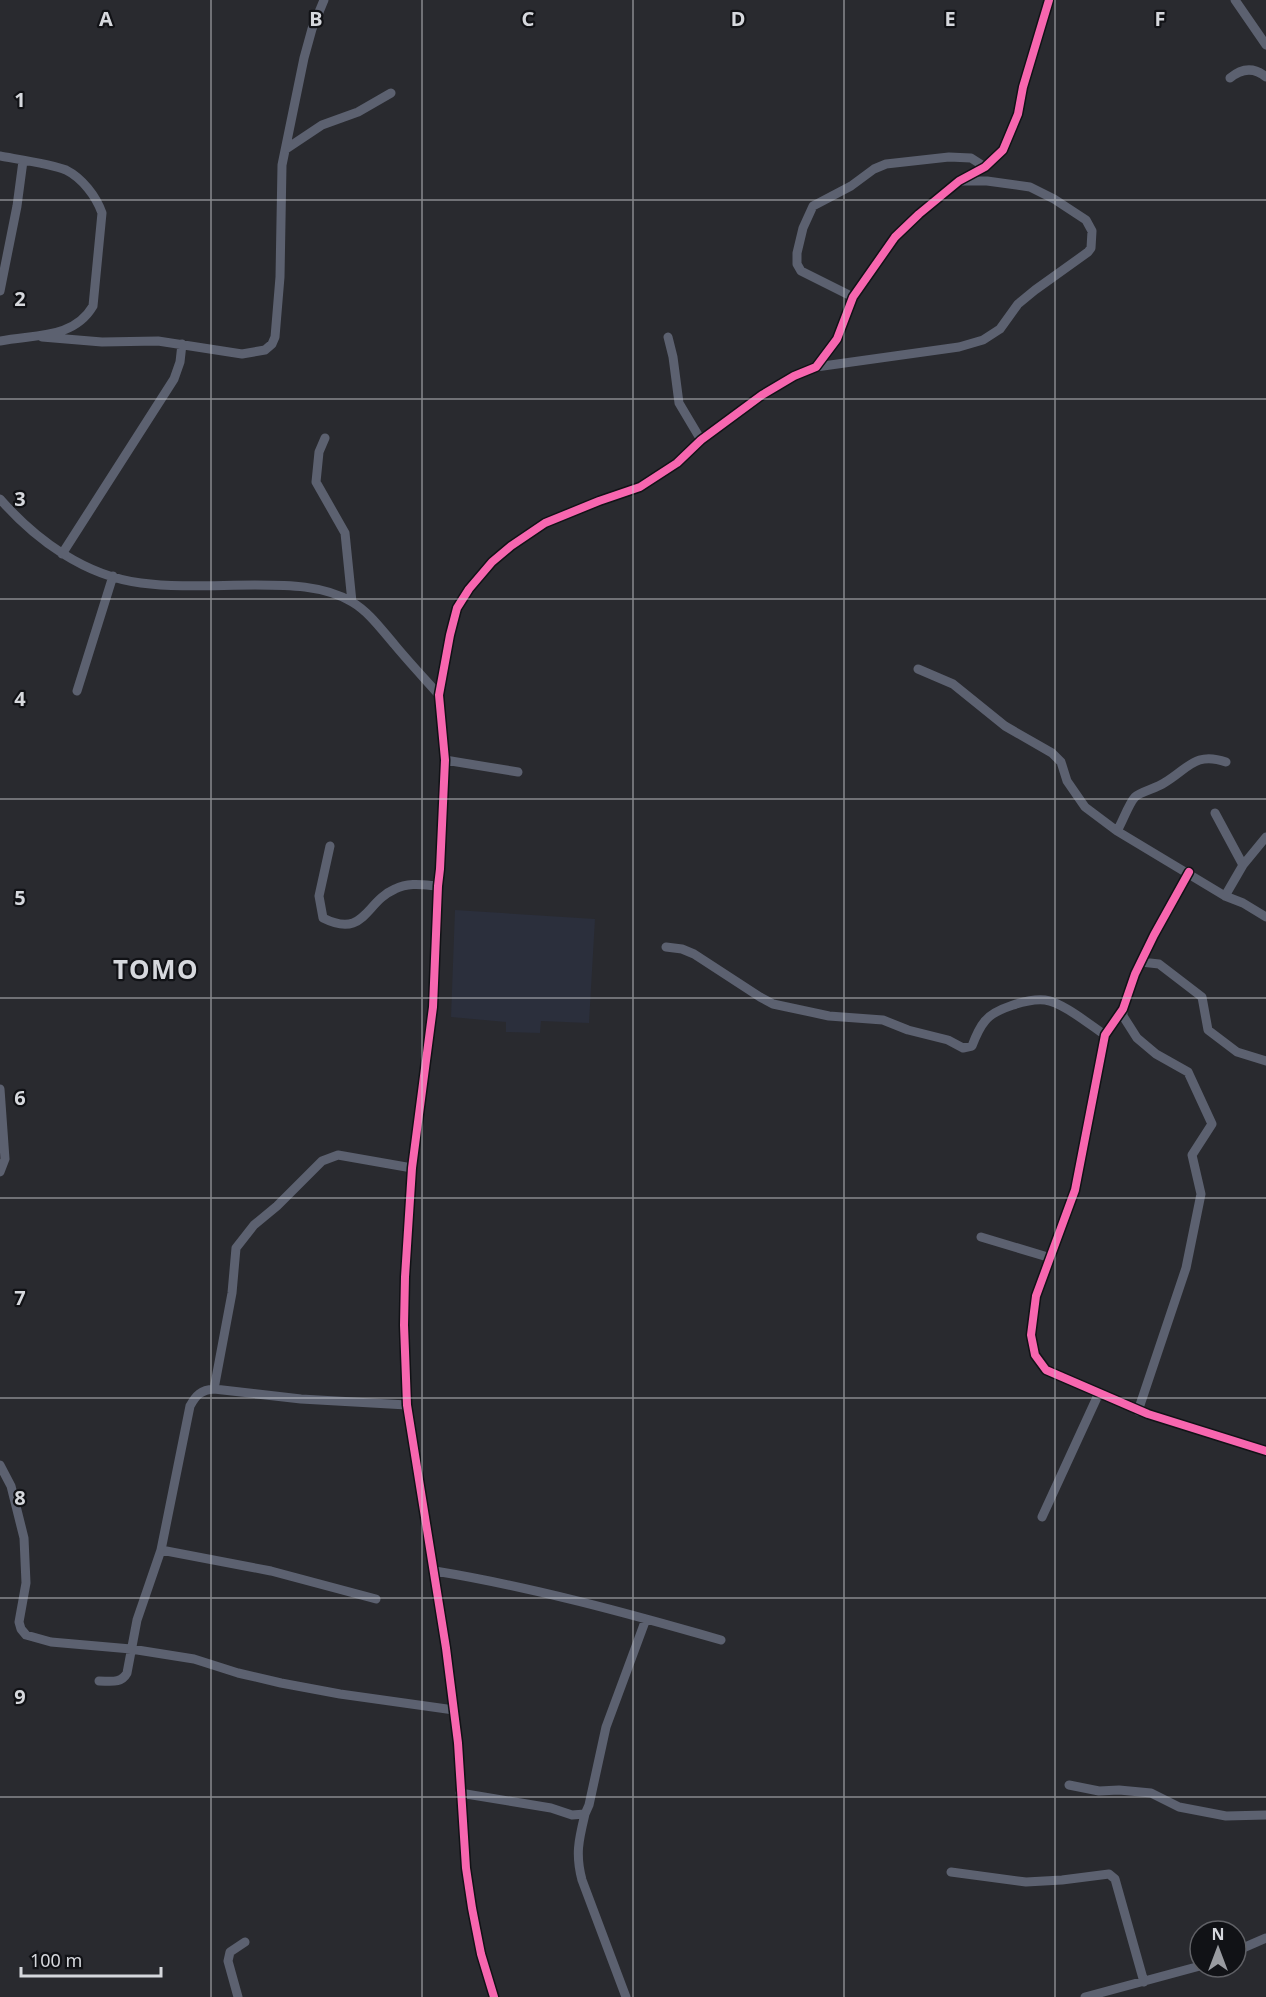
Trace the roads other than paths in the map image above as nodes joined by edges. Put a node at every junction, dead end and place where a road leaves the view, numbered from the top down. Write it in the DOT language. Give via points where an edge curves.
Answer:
graph roads {
  1 [pos="324,0"];
  2 [pos="1049,0"];
  3 [pos="1235,0"];
  4 [pos="1266,45"];
  5 [pos="1266,68"];
  6 [pos="1266,75"];
  7 [pos="1230,78"];
  8 [pos="391,93"];
  9 [pos="286,148"];
  10 [pos="0,156"];
  11 [pos="23,161"];
  12 [pos="985,167"];
  13 [pos="959,181"];
  14 [pos="0,291"];
  15 [pos="853,297"];
  16 [pos="42,337"];
  17 [pos="668,337"];
  18 [pos="0,341"];
  19 [pos="182,344"];
  20 [pos="816,367"];
  21 [pos="325,438"];
  22 [pos="701,440"];
  23 [pos="0,499"];
  24 [pos="62,555"];
  25 [pos="113,576"];
  26 [pos="352,602"];
  27 [pos="918,669"];
  28 [pos="77,691"];
  29 [pos="439,695"];
  30 [pos="445,760"];
  31 [pos="1226,762"];
  32 [pos="518,772"];
  33 [pos="1215,813"];
  34 [pos="1118,831"];
  35 [pos="1265,838"];
  36 [pos="330,846"];
  37 [pos="1243,865"];
  38 [pos="1189,872"];
  39 [pos="438,886"];
  40 [pos="1225,896"];
  41 [pos="1266,916"];
  42 [pos="666,947"];
  43 [pos="1141,962"];
  44 [pos="1123,1009"];
  45 [pos="1105,1035"];
  46 [pos="1266,1062"];
  47 [pos="0,1089"];
  48 [pos="412,1168"];
  49 [pos="0,1172"];
  50 [pos="981,1237"];
  51 [pos="1051,1258"];
  52 [pos="214,1389"];
  53 [pos="1099,1393"];
  54 [pos="407,1405"];
  55 [pos="1138,1411"];
  56 [pos="1266,1451"];
  57 [pos="0,1465"];
  58 [pos="1042,1517"];
  59 [pos="161,1550"];
  60 [pos="435,1571"];
  61 [pos="376,1599"];
  62 [pos="646,1618"];
  63 [pos="721,1640"];
  64 [pos="131,1649"];
  65 [pos="99,1681"];
  66 [pos="454,1710"];
  67 [pos="1069,1785"];
  68 [pos="460,1793"];
  69 [pos="585,1814"];
  70 [pos="1266,1815"];
  71 [pos="951,1872"];
  72 [pos="1266,1938"];
  73 [pos="244,1942"];
  74 [pos="1248,1945"];
  75 [pos="1188,1969"];
  76 [pos="1144,1982"];
  77 [pos="238,1997"];
  78 [pos="494,1997"];
  79 [pos="626,1997"];
  80 [pos="1085,1997"];
  1 -- 9 [label="street" via="304,58"];
  2 -- 12 [label="street" via="1012,129 1003,150"];
  3 -- 4 [label="street"];
  5 -- 6 [label="street"];
  6 -- 7 [label="street" via="1246,69"];
  8 -- 9 [label="street" via="358,112 322,125"];
  9 -- 19 [label="street" via="282,165 280,277 272,344 265,350 242,354"];
  10 -- 11 [label="street"];
  11 -- 14 [label="street"];
  11 -- 16 [label="street" via="65,170 91,192 102,213 93,306 77,323"];
  12 -- 13 [label="street"];
  12 -- 15 [label="street" via="971,158 949,157 886,164 813,206 799,245 797,264 801,271"];
  13 -- 15 [label="street" via="895,237"];
  13 -- 20 [label="street" via="1030,187 1086,220 1092,231 1091,248 1018,304 1000,329 983,340 959,347"];
  15 -- 20 [label="street" via="837,339"];
  16 -- 18 [label="street"];
  16 -- 19 [label="street"];
  17 -- 22 [label="street" via="679,403"];
  19 -- 24 [label="street" via="174,379"];
  20 -- 22 [label="street" via="762,395"];
  21 -- 26 [label="street" via="319,452 316,482 345,533"];
  22 -- 29 [label="street" via="640,487 545,523 492,562 457,608"];
  23 -- 24 [label="street"];
  24 -- 25 [label="street"];
  25 -- 26 [label="street" via="174,586 304,587"];
  25 -- 28 [label="street"];
  26 -- 29 [label="street" via="372,618"];
  27 -- 34 [label="street" via="953,684 1005,726 1052,753 1085,807"];
  29 -- 30 [label="street"];
  30 -- 32 [label="street"];
  30 -- 39 [label="street"];
  31 -- 34 [label="street" via="1215,758 1197,760 1165,783 1135,797"];
  33 -- 37 [label="street"];
  34 -- 38 [label="street"];
  35 -- 37 [label="street"];
  36 -- 39 [label="street" via="319,896 323,918 335,924 348,925 367,915 386,893 398,887"];
  37 -- 40 [label="street"];
  38 -- 40 [label="street"];
  38 -- 43 [label="street"];
  39 -- 48 [label="street" via="433,1007"];
  40 -- 41 [label="street"];
  42 -- 45 [label="street" via="694,954 773,1004 829,1016 883,1020 963,1048 972,1046 986,1020 994,1014 1019,1003 1045,1000"];
  43 -- 44 [label="street"];
  43 -- 46 [label="street" via="1159,964 1202,997 1208,1030 1237,1053"];
  44 -- 45 [label="street"];
  44 -- 55 [label="street" via="1123,1016 1137,1038 1188,1072 1212,1124 1192,1155 1201,1194 1186,1268"];
  45 -- 51 [label="street" via="1075,1190"];
  47 -- 49 [label="street" via="5,1159"];
  48 -- 52 [label="street" via="338,1155 329,1157 254,1225 236,1248"];
  48 -- 54 [label="street" via="405,1277"];
  50 -- 51 [label="street"];
  51 -- 53 [label="street" via="1036,1296 1031,1335 1035,1355 1046,1370"];
  52 -- 54 [label="street"];
  52 -- 59 [label="street" via="195,1395 190,1406"];
  53 -- 55 [label="street"];
  53 -- 58 [label="street"];
  54 -- 60 [label="street"];
  55 -- 56 [label="street"];
  57 -- 64 [label="street" via="11,1486 24,1538 26,1583 21,1629 26,1635 51,1642"];
  59 -- 61 [label="street" via="271,1570"];
  59 -- 64 [label="street" via="140,1608"];
  60 -- 62 [label="street" via="493,1580"];
  60 -- 66 [label="street"];
  62 -- 63 [label="street"];
  62 -- 69 [label="street" via="606,1727"];
  64 -- 65 [label="street" via="124,1678"];
  64 -- 66 [label="street" via="194,1659 292,1686"];
  66 -- 68 [label="street"];
  67 -- 70 [label="street" via="1099,1791 1151,1793 1179,1807 1226,1816"];
  68 -- 69 [label="street" via="572,1815"];
  68 -- 78 [label="street" via="472,1908"];
  69 -- 79 [label="street" via="577,1862"];
  71 -- 76 [label="street" via="1026,1882 1109,1874 1115,1879"];
  72 -- 74 [label="street"];
  73 -- 77 [label="street" via="230,1952 228,1961"];
  75 -- 76 [label="street"];
  76 -- 80 [label="street"];
}
